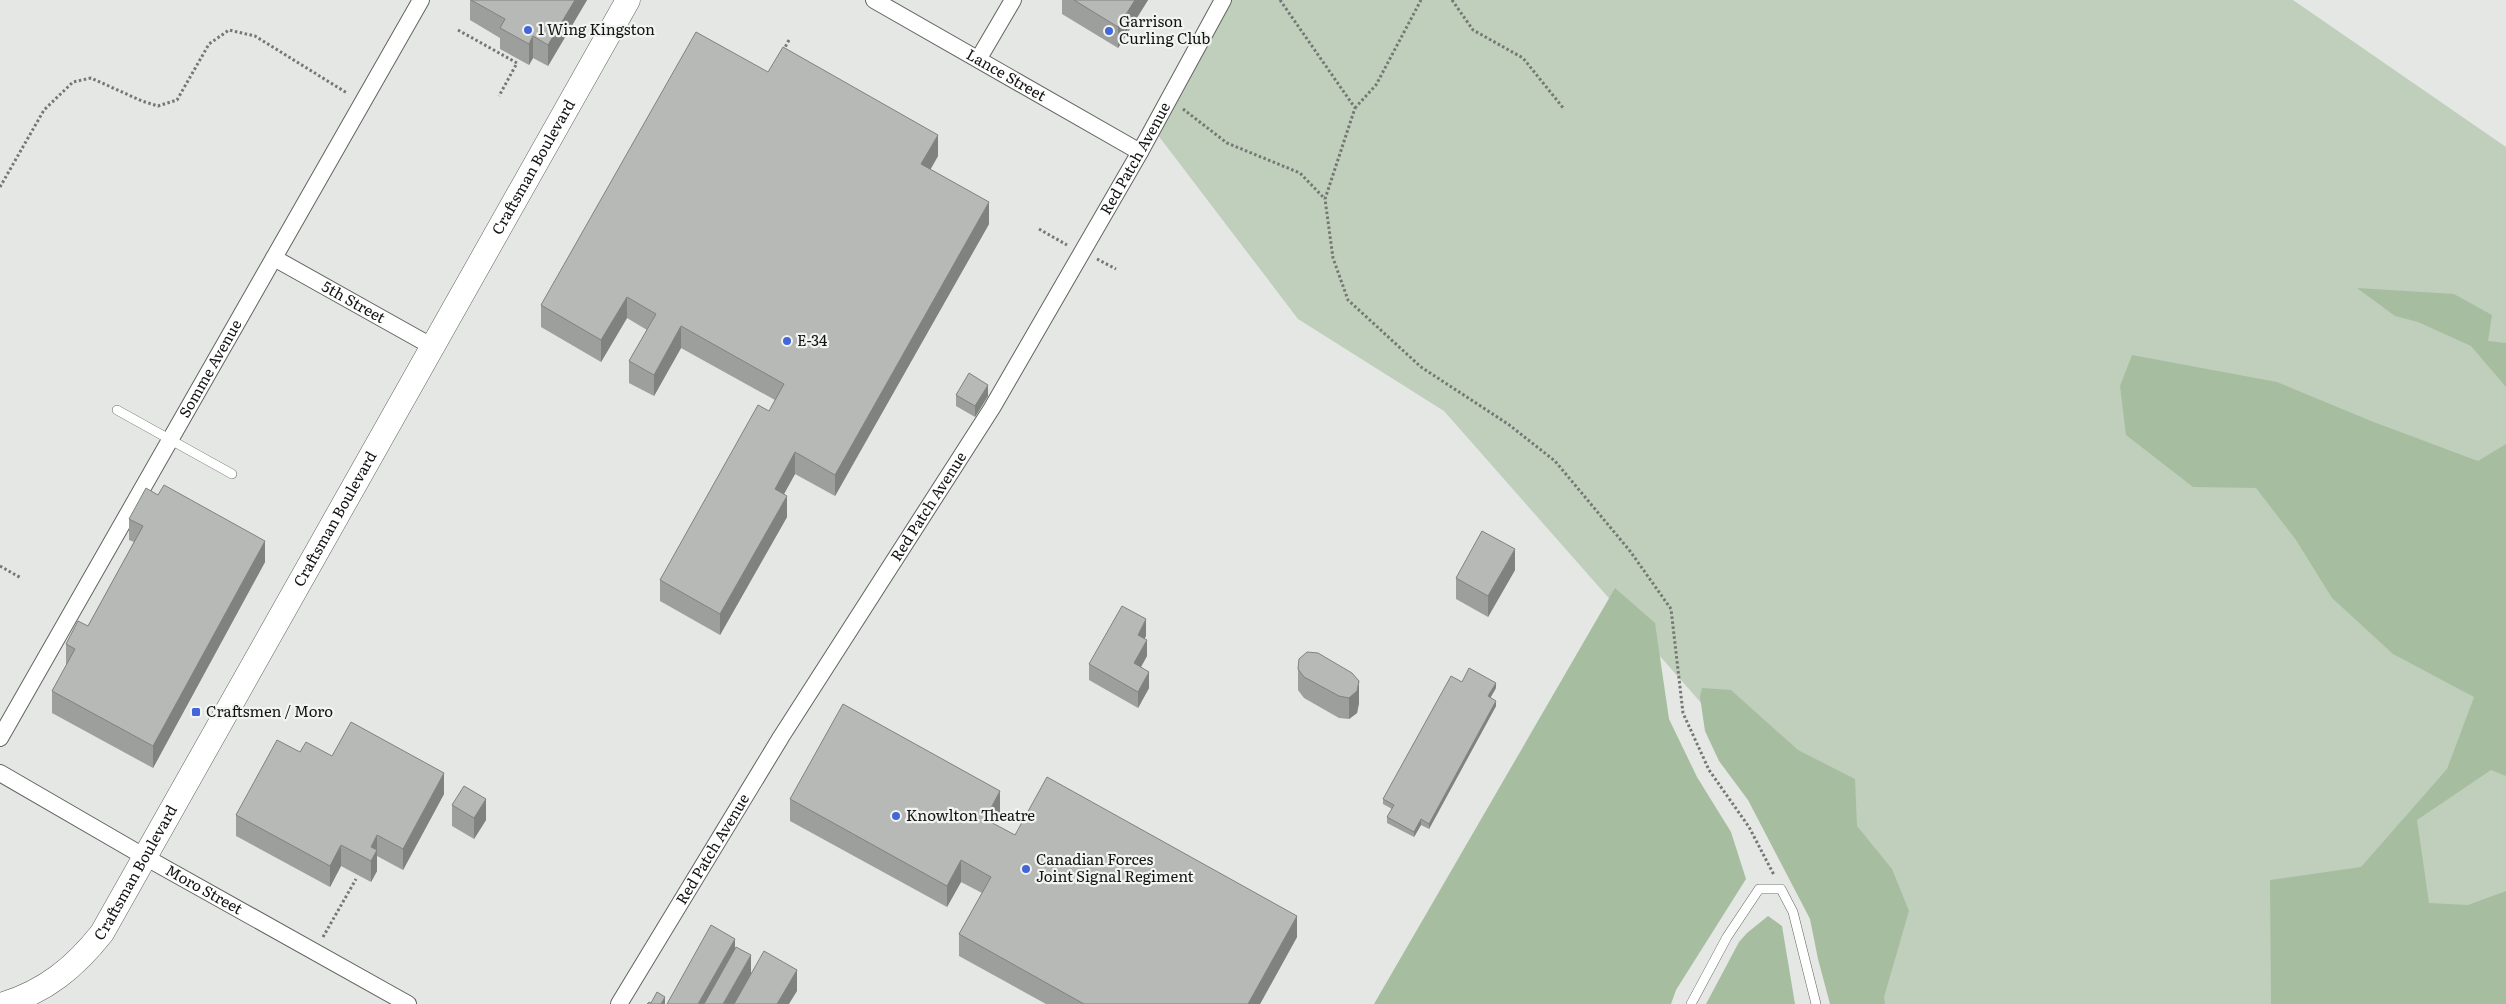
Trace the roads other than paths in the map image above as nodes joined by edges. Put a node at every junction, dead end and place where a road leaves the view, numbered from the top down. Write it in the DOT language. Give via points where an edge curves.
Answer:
graph roads {
  1 [pos="422,0"];
  2 [pos="628,0"];
  3 [pos="874,0"];
  4 [pos="1013,0"];
  5 [pos="1223,0"];
  6 [pos="979,58"];
  7 [pos="1140,152"];
  8 [pos="274,258"];
  9 [pos="433,347"];
  10 [pos="117,410"];
  11 [pos="170,440"];
  12 [pos="232,474"];
  13 [pos="0,738"];
  14 [pos="0,773"];
  15 [pos="145,857"];
  16 [pos="4,1004"];
  17 [pos="408,1004"];
  18 [pos="619,1004"];
  19 [pos="1690,1004"];
  20 [pos="1816,1004"];
  1 -- 8 [label="street, Somme Avenue"];
  2 -- 9 [label="street, Craftsman Boulevard"];
  3 -- 6 [label="street, Lance Street"];
  4 -- 6 [label="street"];
  5 -- 7 [label="street, Red Patch Avenue"];
  6 -- 7 [label="street, Lance Street"];
  7 -- 18 [label="street, Red Patch Avenue" via="992,408 781,736"];
  8 -- 9 [label="street, 5th Street"];
  8 -- 11 [label="street, Somme Avenue"];
  9 -- 15 [label="street, Craftsman Boulevard"];
  10 -- 11 [label="lane"];
  11 -- 12 [label="lane"];
  11 -- 13 [label="street, Somme Avenue"];
  14 -- 15 [label="street, Moro Street"];
  15 -- 16 [label="street, Craftsman Boulevard" via="102,933 86,953 46,986"];
  15 -- 17 [label="street, Moro Street"];
  19 -- 20 [label="lane" via="1727,937 1759,889 1781,889 1793,912"];
}
